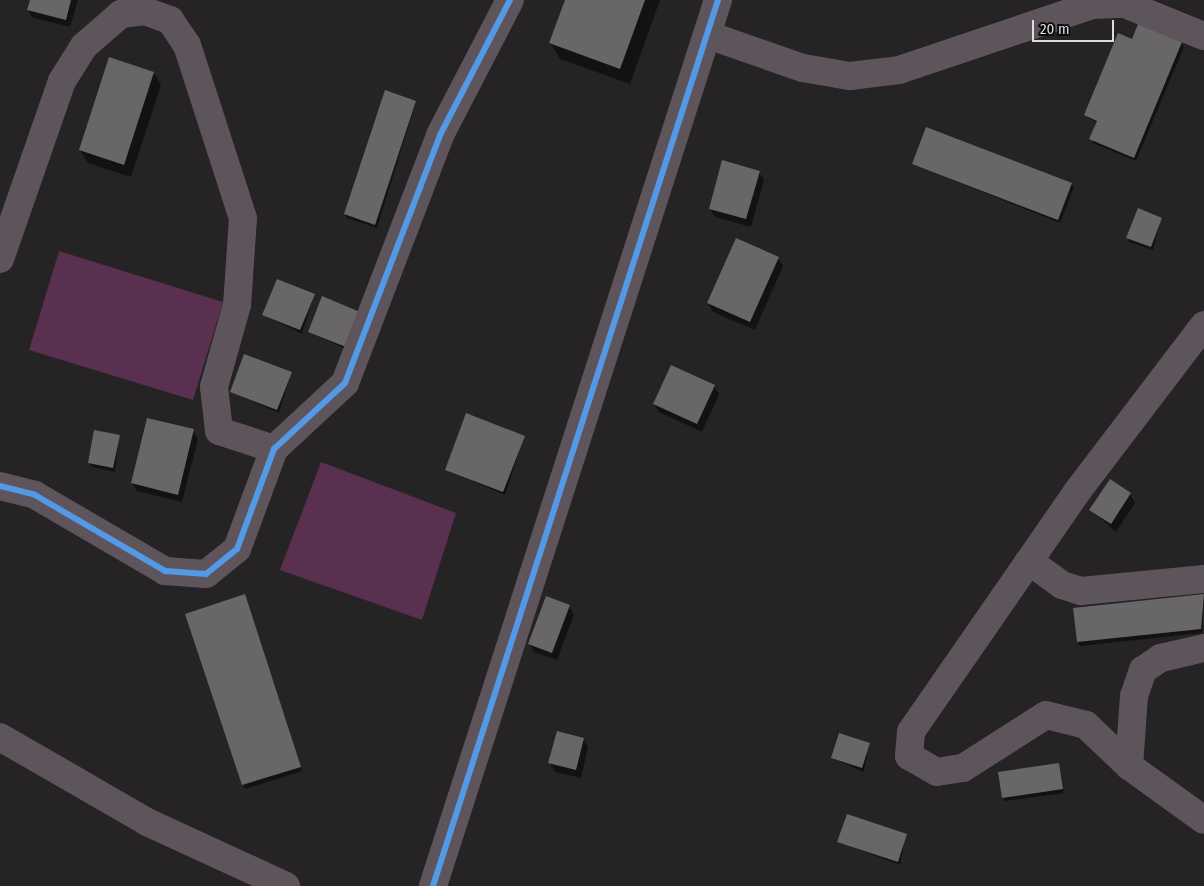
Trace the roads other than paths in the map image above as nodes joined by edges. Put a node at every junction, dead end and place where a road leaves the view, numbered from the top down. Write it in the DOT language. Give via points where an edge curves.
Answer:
graph roads {
  1 [pos="510,0"];
  2 [pos="718,0"];
  3 [pos="153,5"];
  4 [pos="708,35"];
  5 [pos="1204,36"];
  6 [pos="0,259"];
  7 [pos="1204,325"];
  8 [pos="274,449"];
  9 [pos="0,486"];
  10 [pos="1030,561"];
  11 [pos="1204,579"];
  12 [pos="1204,648"];
  13 [pos="0,737"];
  14 [pos="1129,766"];
  15 [pos="1204,820"];
  16 [pos="286,886"];
  17 [pos="433,886"];
  1 -- 8 [label="street" via="440,135 345,383"];
  2 -- 4 [label="street"];
  3 -- 6 [label="street" via="121,14 84,46 62,81"];
  3 -- 8 [label="street" via="170,20 187,45 243,218 237,305 214,387 219,431"];
  4 -- 5 [label="street" via="803,68 850,76 899,70 1092,5 1126,4"];
  4 -- 17 [label="street"];
  7 -- 10 [label="street"];
  8 -- 9 [label="street" via="237,549 206,574 164,571 35,494"];
  10 -- 11 [label="street" via="1062,585 1081,591"];
  10 -- 14 [label="street" via="911,732 909,756 937,772 963,768 1046,714 1086,725"];
  12 -- 14 [label="street" via="1161,658 1143,670 1134,696"];
  13 -- 16 [label="street" via="147,822"];
  14 -- 15 [label="street"];
}
